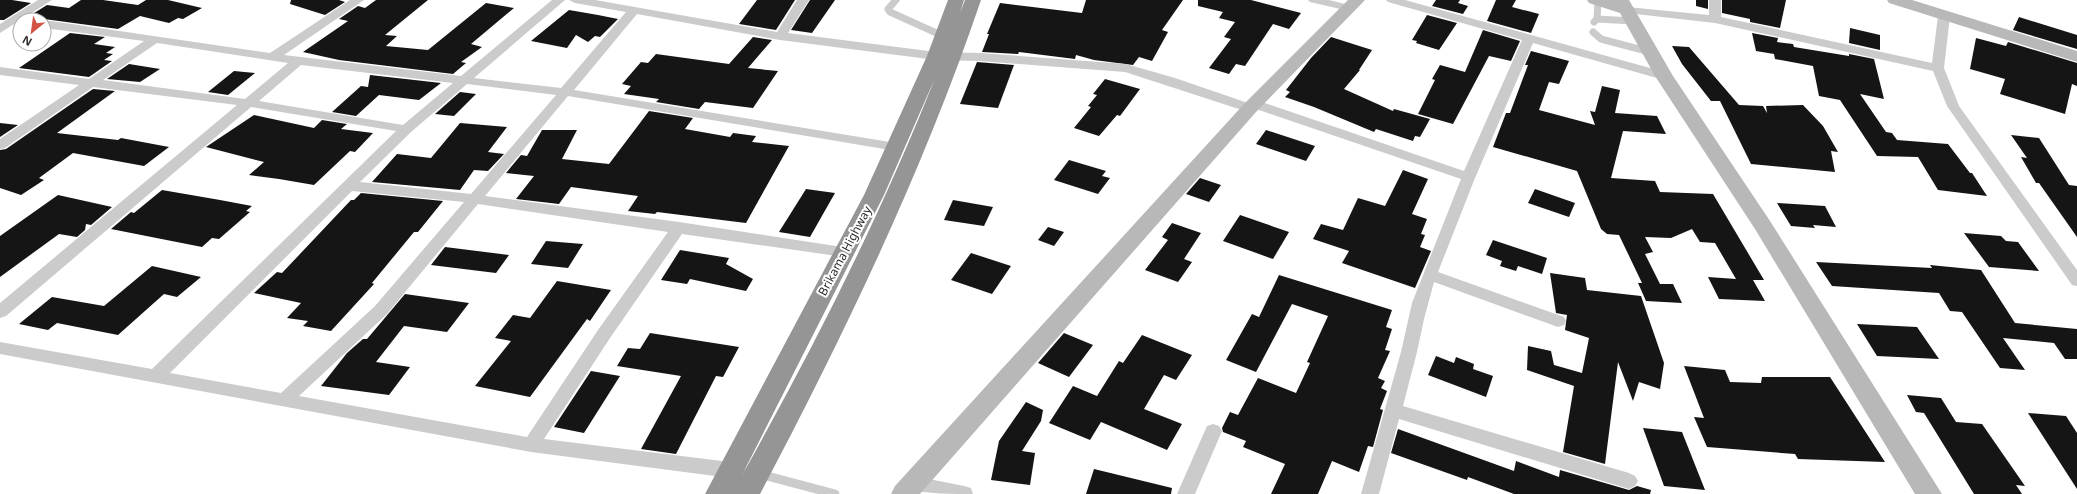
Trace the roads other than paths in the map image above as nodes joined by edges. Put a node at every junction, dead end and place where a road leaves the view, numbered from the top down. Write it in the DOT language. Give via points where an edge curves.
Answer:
graph roads {
  1 [pos="46,0"];
  2 [pos="358,0"];
  3 [pos="559,0"];
  4 [pos="575,0"];
  5 [pos="803,0"];
  6 [pos="896,0"];
  7 [pos="956,0"];
  8 [pos="973,0"];
  9 [pos="1314,0"];
  10 [pos="1392,0"];
  11 [pos="1596,0"];
  12 [pos="1715,0"];
  13 [pos="1894,0"];
  14 [pos="1353,4"];
  15 [pos="634,10"];
  16 [pos="1627,10"];
  17 [pos="29,12"];
  18 [pos="1944,16"];
  19 [pos="0,18"];
  20 [pos="1715,19"];
  21 [pos="12,20"];
  22 [pos="12,23"];
  23 [pos="52,25"];
  24 [pos="0,29"];
  25 [pos="1593,32"];
  26 [pos="780,36"];
  27 [pos="943,36"];
  28 [pos="155,39"];
  29 [pos="1529,39"];
  30 [pos="1650,52"];
  31 [pos="274,56"];
  32 [pos="945,57"];
  33 [pos="2077,57"];
  34 [pos="298,61"];
  35 [pos="1938,68"];
  36 [pos="0,71"];
  37 [pos="1664,76"];
  38 [pos="462,81"];
  39 [pos="92,83"];
  40 [pos="565,92"];
  41 [pos="248,103"];
  42 [pos="1252,106"];
  43 [pos="406,129"];
  44 [pos="0,145"];
  45 [pos="896,147"];
  46 [pos="1468,177"];
  47 [pos="350,186"];
  48 [pos="475,199"];
  49 [pos="679,227"];
  50 [pos="844,252"];
  51 [pos="1430,274"];
  52 [pos="2077,281"];
  53 [pos="0,312"];
  54 [pos="1558,322"];
  55 [pos="0,348"];
  56 [pos="155,376"];
  57 [pos="284,400"];
  58 [pos="1392,410"];
  59 [pos="1213,431"];
  60 [pos="531,445"];
  61 [pos="732,470"];
  62 [pos="757,473"];
  63 [pos="1629,481"];
  64 [pos="909,489"];
  65 [pos="719,494"];
  66 [pos="746,494"];
  67 [pos="835,494"];
  68 [pos="964,494"];
  69 [pos="1186,494"];
  70 [pos="1370,494"];
  71 [pos="1929,494"];
  1 -- 17 [label="street"];
  2 -- 31 [label="street"];
  3 -- 38 [label="street"];
  4 -- 15 [label="street"];
  5 -- 26 [label="street"];
  6 -- 27 [label="lane" via="888,9 890,12"];
  7 -- 27 [label="highway, Brikama Highway"];
  8 -- 32 [label="highway, Brikama Highway"];
  9 -- 14 [label="street"];
  10 -- 29 [label="street"];
  11 -- 16 [label="street"];
  11 -- 16 [label="lane" via="1596,21"];
  12 -- 20 [label="street"];
  13 -- 18 [label="street"];
  14 -- 42 [label="street"];
  15 -- 26 [label="street"];
  15 -- 40 [label="street"];
  16 -- 20 [label="street"];
  16 -- 30 [label="street"];
  18 -- 33 [label="street"];
  18 -- 35 [label="street"];
  19 -- 21 [label="street"];
  20 -- 35 [label="street"];
  22 -- 24 [label="street"];
  23 -- 28 [label="street"];
  25 -- 30 [label="lane" via="1601,38"];
  26 -- 32 [label="street"];
  27 -- 32 [label="highway, Brikama Highway"];
  28 -- 31 [label="street"];
  28 -- 39 [label="street"];
  29 -- 37 [label="street"];
  29 -- 46 [label="street"];
  30 -- 37 [label="street"];
  31 -- 34 [label="street"];
  32 -- 42 [label="street" via="980,57 1126,68"];
  32 -- 45 [label="highway, Brikama Highway"];
  32 -- 62 [label="highway, Brikama Highway" via="910,162 861,268"];
  34 -- 38 [label="street"];
  34 -- 41 [label="street"];
  35 -- 52 [label="street" via="1953,106"];
  36 -- 39 [label="street"];
  37 -- 71 [label="street" via="1763,226"];
  38 -- 40 [label="street"];
  38 -- 43 [label="street"];
  39 -- 41 [label="street"];
  39 -- 44 [label="street"];
  40 -- 45 [label="street"];
  40 -- 48 [label="street"];
  41 -- 43 [label="street"];
  41 -- 53 [label="street"];
  42 -- 46 [label="street"];
  42 -- 64 [label="street"];
  43 -- 47 [label="street"];
  45 -- 50 [label="highway, Brikama Highway"];
  46 -- 51 [label="street"];
  47 -- 48 [label="street"];
  47 -- 56 [label="street"];
  48 -- 49 [label="street"];
  48 -- 57 [label="street" via="381,310"];
  49 -- 50 [label="street"];
  49 -- 60 [label="street"];
  50 -- 61 [label="highway, Brikama Highway"];
  51 -- 54 [label="street"];
  51 -- 58 [label="street" via="1412,328 1409,352"];
  55 -- 56 [label="street"];
  56 -- 57 [label="street"];
  57 -- 60 [label="street"];
  58 -- 63 [label="street"];
  58 -- 70 [label="street"];
  59 -- 69 [label="street"];
  60 -- 61 [label="street"];
  61 -- 62 [label="street"];
  61 -- 65 [label="highway, Brikama Highway"];
  62 -- 66 [label="highway, Brikama Highway"];
  62 -- 67 [label="lane"];
  64 -- 68 [label="street"];
}
